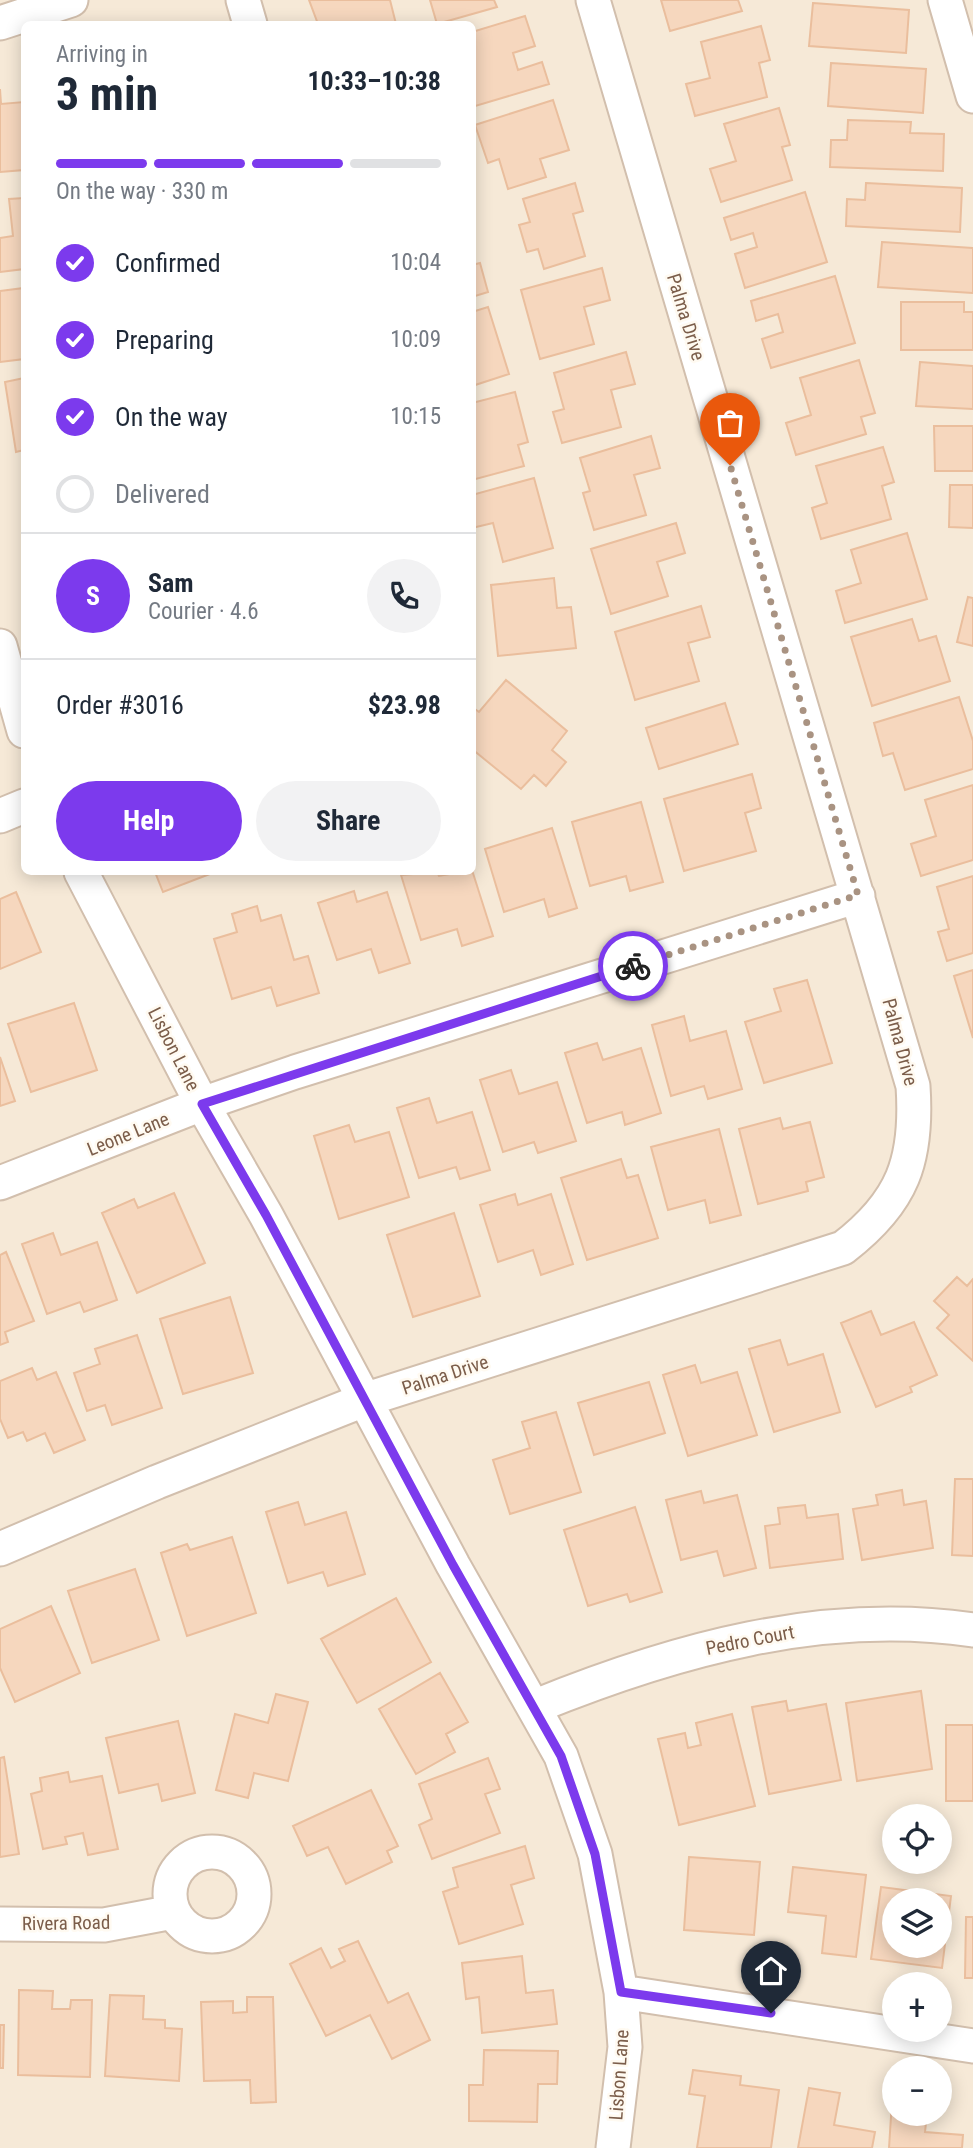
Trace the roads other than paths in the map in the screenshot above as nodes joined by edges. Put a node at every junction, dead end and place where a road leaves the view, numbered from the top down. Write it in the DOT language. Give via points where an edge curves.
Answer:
graph roads {
  1 [pos="71,0"];
  2 [pos="243,0"];
  3 [pos="593,0"];
  4 [pos="945,0"];
  5 [pos="249,21"];
  6 [pos="0,23"];
  7 [pos="973,96"];
  8 [pos="0,646"];
  9 [pos="21,720"];
  10 [pos="21,807"];
  11 [pos="0,816"];
  12 [pos="83,875"];
  13 [pos="858,895"];
  14 [pos="202,1104"];
  15 [pos="0,1183"];
  16 [pos="364,1400"];
  17 [pos="0,1549"];
  18 [pos="973,1630"];
  19 [pos="536,1706"];
  20 [pos="173,1912"];
  21 [pos="0,1924"];
  22 [pos="621,1992"];
  23 [pos="973,2046"];
  24 [pos="613,2148"];
  1 -- 6 [label="street"];
  2 -- 5 [label="street"];
  3 -- 13 [label="street, Palma Drive"];
  4 -- 7 [label="street"];
  8 -- 9 [label="street"];
  10 -- 11 [label="street"];
  12 -- 14 [label="street, Lisbon Lane"];
  13 -- 14 [label="street, Leone Lane"];
  13 -- 16 [label="street, Palma Drive" via="913,1086 916,1126 909,1163 872,1226 843,1248"];
  14 -- 15 [label="street, Leone Lane"];
  14 -- 16 [label="street, Lisbon Lane"];
  16 -- 17 [label="street, Palma Drive"];
  16 -- 19 [label="street, Lisbon Lane" via="505,1659"];
  18 -- 19 [label="street, Pedro Court" via="878,1623 761,1636 653,1663"];
  19 -- 22 [label="street, Lisbon Lane" via="561,1756 595,1854"];
  20 -- 21 [label="street, Rivera Road" via="104,1925"];
  22 -- 23 [label="street"];
  22 -- 24 [label="street, Lisbon Lane" via="625,2047"];
}
